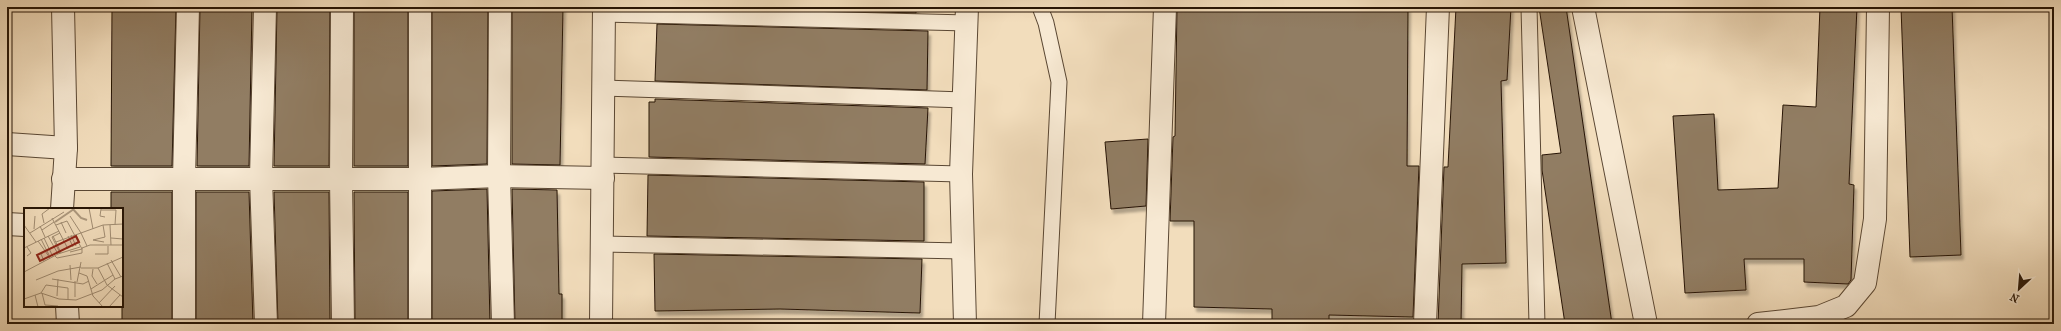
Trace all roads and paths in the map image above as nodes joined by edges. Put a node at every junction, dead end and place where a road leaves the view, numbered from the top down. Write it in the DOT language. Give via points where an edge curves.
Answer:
graph roads {
  1 [pos="63,7"];
  2 [pos="188,7"];
  3 [pos="265,7"];
  4 [pos="342,7"];
  5 [pos="420,7"];
  6 [pos="500,7"];
  7 [pos="1040,7"];
  8 [pos="1165,7"];
  9 [pos="1438,7"];
  10 [pos="1529,7"];
  11 [pos="1583,7"];
  12 [pos="1878,7"];
  13 [pos="604,11"];
  14 [pos="967,15"];
  15 [pos="603,88"];
  16 [pos="964,100"];
  17 [pos="7,144"];
  18 [pos="66,148"];
  19 [pos="602,172"];
  20 [pos="961,174"];
  21 [pos="499,176"];
  22 [pos="261,178"];
  23 [pos="63,179"];
  24 [pos="184,179"];
  25 [pos="341,179"];
  26 [pos="421,179"];
  27 [pos="62,208"];
  28 [pos="7,224"];
  29 [pos="24,225"];
  30 [pos="602,244"];
  31 [pos="963,251"];
  32 [pos="67,307"];
  33 [pos="68,324"];
  34 [pos="184,324"];
  35 [pos="266,324"];
  36 [pos="343,324"];
  37 [pos="420,324"];
  38 [pos="503,324"];
  39 [pos="602,324"];
  40 [pos="965,324"];
  41 [pos="1047,324"];
  42 [pos="1154,324"];
  43 [pos="1425,324"];
  44 [pos="1537,324"];
  45 [pos="1646,324"];
  46 [pos="1758,324"];
  1 -- 18 [label="street"];
  2 -- 24 [label="street"];
  3 -- 22 [label="street"];
  4 -- 25 [label="street"];
  5 -- 26 [label="street"];
  6 -- 21 [label="street"];
  7 -- 41 [label="lane" via="1059,82"];
  8 -- 42 [label="street"];
  9 -- 43 [label="street"];
  10 -- 44 [label="lane"];
  11 -- 45 [label="street"];
  12 -- 46 [label="street" via="1875,218 1865,283 1846,306 1819,316"];
  13 -- 14 [label="lane"];
  13 -- 15 [label="street"];
  14 -- 16 [label="street"];
  15 -- 16 [label="lane"];
  15 -- 19 [label="street"];
  16 -- 20 [label="street"];
  17 -- 18 [label="street"];
  18 -- 23 [label="street"];
  19 -- 20 [label="lane"];
  19 -- 21 [label="street"];
  19 -- 30 [label="street"];
  20 -- 31 [label="street"];
  21 -- 26 [label="street"];
  21 -- 38 [label="street"];
  22 -- 24 [label="street"];
  22 -- 25 [label="street"];
  22 -- 35 [label="street"];
  23 -- 24 [label="street"];
  23 -- 27 [label="street"];
  24 -- 34 [label="street"];
  25 -- 26 [label="street"];
  25 -- 36 [label="street"];
  26 -- 37 [label="street"];
  28 -- 29 [label="street"];
  30 -- 31 [label="lane"];
  30 -- 39 [label="street"];
  31 -- 40 [label="street"];
  32 -- 33 [label="street"];
}
